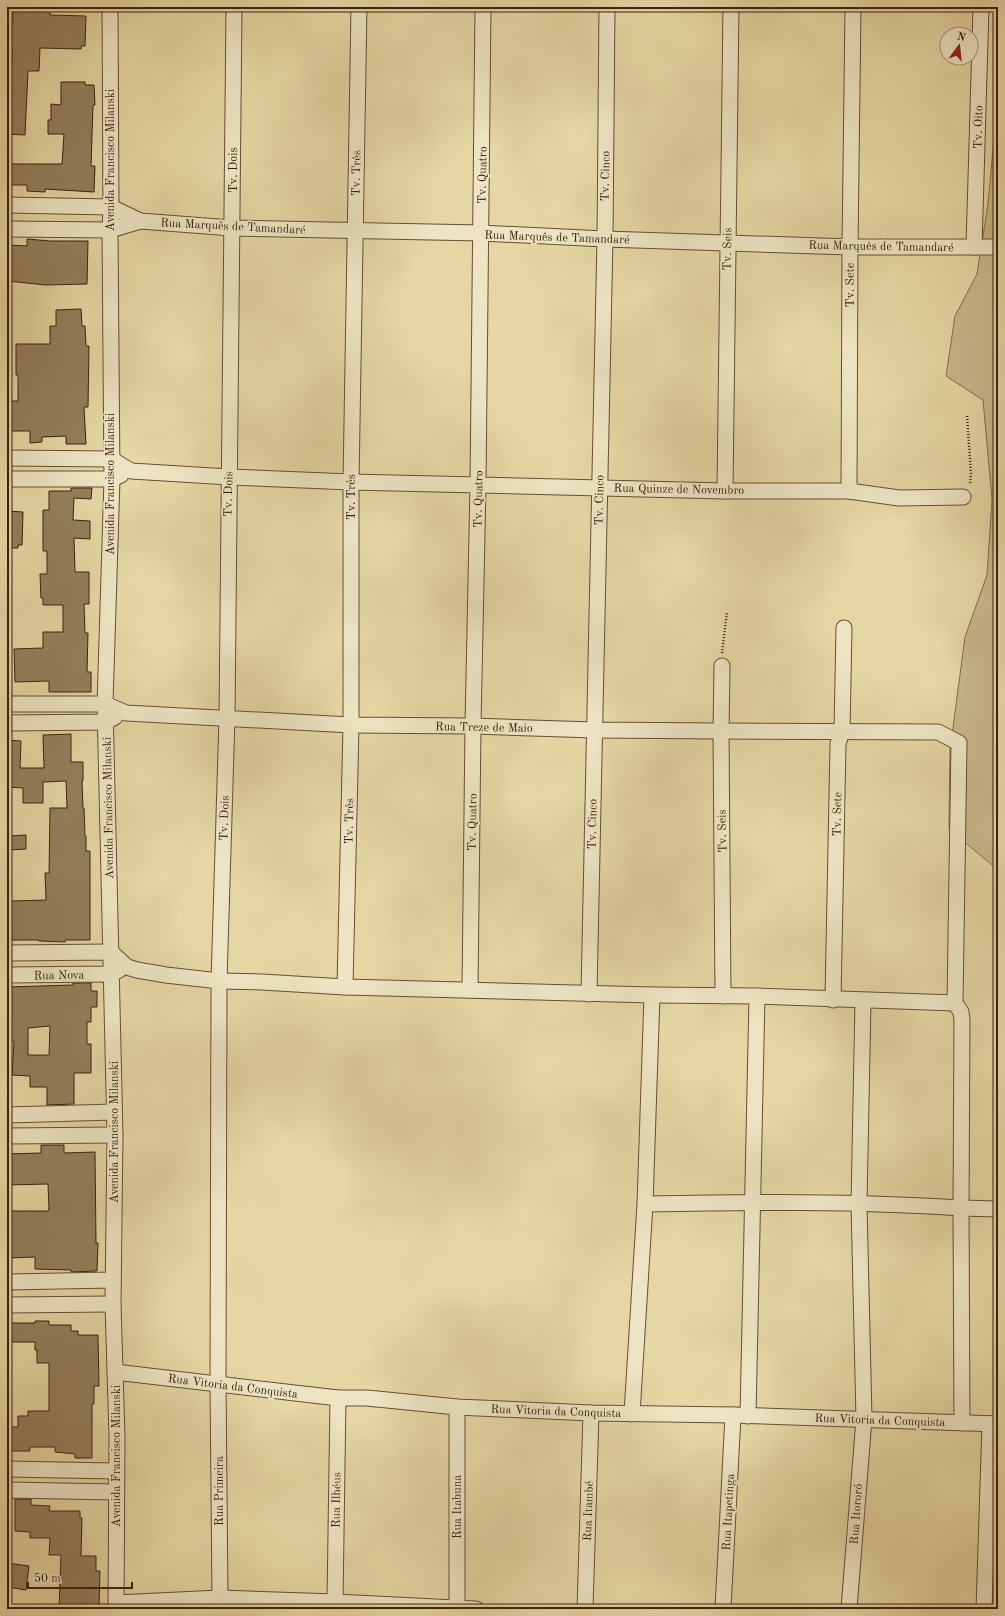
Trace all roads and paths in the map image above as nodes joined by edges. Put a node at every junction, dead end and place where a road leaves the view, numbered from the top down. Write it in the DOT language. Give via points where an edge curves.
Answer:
graph roads {
  1 [pos="110,7"];
  2 [pos="234,7"];
  3 [pos="359,7"];
  4 [pos="483,7"];
  5 [pos="607,7"];
  6 [pos="731,7"];
  7 [pos="854,7"];
  8 [pos="981,7"];
  9 [pos="7,205"];
  10 [pos="111,207"];
  11 [pos="140,221"];
  12 [pos="232,228"];
  13 [pos="7,229"];
  14 [pos="110,230"];
  15 [pos="355,231"];
  16 [pos="481,233"];
  17 [pos="605,239"];
  18 [pos="727,242"];
  19 [pos="974,246"];
  20 [pos="850,247"];
  21 [pos="998,247"];
  22 [pos="967,416"];
  23 [pos="7,458"];
  24 [pos="111,459"];
  25 [pos="131,471"];
  26 [pos="228,477"];
  27 [pos="7,479"];
  28 [pos="112,480"];
  29 [pos="351,482"];
  30 [pos="478,485"];
  31 [pos="599,487"];
  32 [pos="725,491"];
  33 [pos="849,491"];
  34 [pos="963,497"];
  35 [pos="727,612"];
  36 [pos="844,628"];
  37 [pos="722,666"];
  38 [pos="7,704"];
  39 [pos="105,704"];
  40 [pos="126,713"];
  41 [pos="227,718"];
  42 [pos="106,722"];
  43 [pos="7,723"];
  44 [pos="351,725"];
  45 [pos="473,726"];
  46 [pos="594,730"];
  47 [pos="721,731"];
  48 [pos="842,731"];
  49 [pos="111,952"];
  50 [pos="7,953"];
  51 [pos="127,966"];
  52 [pos="111,974"];
  53 [pos="7,975"];
  54 [pos="219,981"];
  55 [pos="345,987"];
  56 [pos="470,990"];
  57 [pos="589,994"];
  58 [pos="652,995"];
  59 [pos="723,996"];
  60 [pos="757,996"];
  61 [pos="833,1000"];
  62 [pos="863,1001"];
  63 [pos="956,1003"];
  64 [pos="114,1112"];
  65 [pos="7,1115"];
  66 [pos="115,1135"];
  67 [pos="7,1136"];
  68 [pos="754,1202"];
  69 [pos="645,1204"];
  70 [pos="859,1204"];
  71 [pos="961,1208"];
  72 [pos="998,1209"];
  73 [pos="113,1280"];
  74 [pos="7,1282"];
  75 [pos="113,1304"];
  76 [pos="7,1305"];
  77 [pos="115,1372"];
  78 [pos="218,1384"];
  79 [pos="338,1398"];
  80 [pos="457,1407"];
  81 [pos="591,1413"];
  82 [pos="632,1414"];
  83 [pos="733,1415"];
  84 [pos="748,1416"];
  85 [pos="864,1419"];
  86 [pos="962,1423"];
  87 [pos="994,1424"];
  88 [pos="7,1469"];
  89 [pos="116,1471"];
  90 [pos="7,1490"];
  91 [pos="116,1492"];
  92 [pos="220,1598"];
  93 [pos="335,1602"];
  94 [pos="116,1606"];
  95 [pos="457,1608"];
  96 [pos="476,1609"];
  97 [pos="585,1609"];
  98 [pos="723,1609"];
  99 [pos="849,1609"];
  100 [pos="984,1609"];
  1 -- 10 [label="street, Avenida Francisco Milanski"];
  2 -- 12 [label="street, Tv. Dois"];
  3 -- 15 [label="street, Tv. Três"];
  4 -- 16 [label="street, Tv. Quatro"];
  5 -- 17 [label="street, Tv. Cinco"];
  6 -- 18 [label="street, Tv. Seis"];
  7 -- 20 [label="street, Tv. Sete"];
  8 -- 19 [label="street, Tv. Oito"];
  9 -- 10 [label="street, Rua Marquês de Tamandaré"];
  10 -- 11 [label="street, Rua Marquês de Tamandaré"];
  10 -- 14 [label="street, Avenida Francisco Milanski"];
  11 -- 12 [label="street, Rua Marquês de Tamandaré"];
  11 -- 14 [label="street, Rua Marquês de Tamandaré"];
  12 -- 15 [label="street, Rua Marquês de Tamandaré"];
  12 -- 26 [label="street, Tv. Dois"];
  13 -- 14 [label="street, Rua Marquês de Tamandaré"];
  14 -- 24 [label="street, Avenida Francisco Milanski"];
  15 -- 16 [label="street, Rua Marquês de Tamandaré"];
  15 -- 29 [label="street, Tv. Três"];
  16 -- 17 [label="street, Rua Marquês de Tamandaré"];
  16 -- 30 [label="street, Tv. Quatro"];
  17 -- 18 [label="street, Rua Marquês de Tamandaré"];
  17 -- 31 [label="street, Tv. Cinco"];
  18 -- 20 [label="street, Rua Marquês de Tamandaré"];
  18 -- 32 [label="street, Tv. Seis"];
  19 -- 20 [label="street, Rua Marquês de Tamandaré"];
  19 -- 21 [label="street, Rua Marquês de Tamandaré"];
  20 -- 33 [label="street, Tv. Sete"];
  22 -- 34 [label="path" via="971,473 970,485"];
  23 -- 24 [label="street"];
  24 -- 25 [label="street, Rua Quinze de Novembro"];
  24 -- 28 [label="street, Avenida Francisco Milanski"];
  25 -- 26 [label="street, Rua Quinze de Novembro"];
  25 -- 28 [label="street, Rua Quinze de Novembro"];
  26 -- 29 [label="street, Rua Quinze de Novembro"];
  26 -- 41 [label="street, Tv. Dois"];
  27 -- 28 [label="street, Rua Quinze de Novembro"];
  28 -- 39 [label="street, Avenida Francisco Milanski"];
  29 -- 30 [label="street, Rua Quinze de Novembro"];
  29 -- 44 [label="street, Tv. Três"];
  30 -- 31 [label="street, Rua Quinze de Novembro"];
  30 -- 45 [label="street, Tv. Quatro"];
  31 -- 32 [label="street, Rua Quinze de Novembro"];
  31 -- 46 [label="street, Tv. Cinco"];
  32 -- 33 [label="street, Rua Quinze de Novembro"];
  33 -- 34 [label="street, Rua Quinze de Novembro" via="899,498"];
  35 -- 37 [label="path"];
  36 -- 48 [label="street, Tv. Sete"];
  37 -- 47 [label="street, Tv. Seis"];
  38 -- 39 [label="street, Rua Treze de Maio"];
  39 -- 40 [label="street, Rua Treze de Maio"];
  39 -- 42 [label="street, Avenida Francisco Milanski"];
  40 -- 41 [label="street, Rua Treze de Maio"];
  40 -- 42 [label="street, Rua Treze de Maio"];
  41 -- 44 [label="street, Rua Treze de Maio"];
  41 -- 54 [label="street, Tv. Dois"];
  42 -- 43 [label="street, Rua Treze de Maio"];
  42 -- 49 [label="street, Avenida Francisco Milanski"];
  44 -- 45 [label="street, Rua Treze de Maio"];
  44 -- 55 [label="street, Tv. Três"];
  45 -- 46 [label="street, Rua Treze de Maio"];
  45 -- 56 [label="street, Tv. Quatro"];
  46 -- 47 [label="street, Rua Treze de Maio"];
  46 -- 57 [label="street, Tv. Cinco"];
  47 -- 48 [label="street, Rua Treze de Maio"];
  47 -- 59 [label="street, Tv. Seis"];
  48 -- 61 [label="street, Tv. Sete" via="838,744"];
  48 -- 63 [label="street, Rua Treze de Maio" via="938,732 959,743"];
  49 -- 50 [label="street, Rua Nova"];
  49 -- 51 [label="street"];
  49 -- 52 [label="street, Avenida Francisco Milanski"];
  51 -- 52 [label="street"];
  51 -- 54 [label="street" via="166,975"];
  52 -- 53 [label="street, Rua Nova"];
  52 -- 64 [label="street, Avenida Francisco Milanski"];
  54 -- 55 [label="street"];
  54 -- 78 [label="street, Tv. Dois"];
  55 -- 56 [label="street"];
  56 -- 57 [label="street"];
  57 -- 58 [label="street"];
  58 -- 59 [label="street"];
  58 -- 69 [label="street"];
  59 -- 60 [label="street"];
  60 -- 61 [label="street"];
  60 -- 68 [label="street"];
  61 -- 62 [label="street"];
  62 -- 63 [label="street"];
  62 -- 70 [label="street, Rua Itororó"];
  63 -- 71 [label="street" via="962,1020"];
  64 -- 65 [label="street"];
  64 -- 66 [label="street, Avenida Francisco Milanski"];
  66 -- 67 [label="street"];
  66 -- 73 [label="street, Avenida Francisco Milanski"];
  68 -- 69 [label="street"];
  68 -- 70 [label="street"];
  68 -- 84 [label="street"];
  69 -- 82 [label="street"];
  70 -- 71 [label="street"];
  70 -- 85 [label="street, Rua Itororó"];
  71 -- 72 [label="street"];
  71 -- 86 [label="street"];
  73 -- 74 [label="street"];
  73 -- 75 [label="street, Avenida Francisco Milanski"];
  75 -- 76 [label="street"];
  75 -- 77 [label="street, Avenida Francisco Milanski"];
  77 -- 78 [label="street, Rua Vitoria da Conquista"];
  77 -- 89 [label="street, Avenida Francisco Milanski"];
  78 -- 79 [label="street, Rua Vitoria da Conquista"];
  78 -- 92 [label="street, Rua Primeira"];
  79 -- 80 [label="street, Rua Vitoria da Conquista" via="367,1398"];
  79 -- 93 [label="street, Rua Ilhéus"];
  80 -- 81 [label="street, Rua Vitoria da Conquista"];
  80 -- 95 [label="street, Rua Itabuna"];
  81 -- 82 [label="street, Rua Vitoria da Conquista"];
  81 -- 97 [label="street, Rua Itambé"];
  82 -- 83 [label="street, Rua Vitoria da Conquista"];
  83 -- 84 [label="street, Rua Vitoria da Conquista"];
  83 -- 98 [label="street, Rua Itapetinga"];
  84 -- 85 [label="street, Rua Vitoria da Conquista"];
  85 -- 86 [label="street, Rua Vitoria da Conquista"];
  85 -- 99 [label="street, Rua Itororó"];
  86 -- 87 [label="street, Rua Vitoria da Conquista"];
  87 -- 100 [label="street"];
  88 -- 89 [label="street"];
  89 -- 91 [label="street, Avenida Francisco Milanski"];
  90 -- 91 [label="street"];
  91 -- 94 [label="street, Avenida Francisco Milanski"];
  92 -- 93 [label="street"];
  92 -- 94 [label="street"];
  93 -- 95 [label="street"];
  95 -- 96 [label="street"];
}
